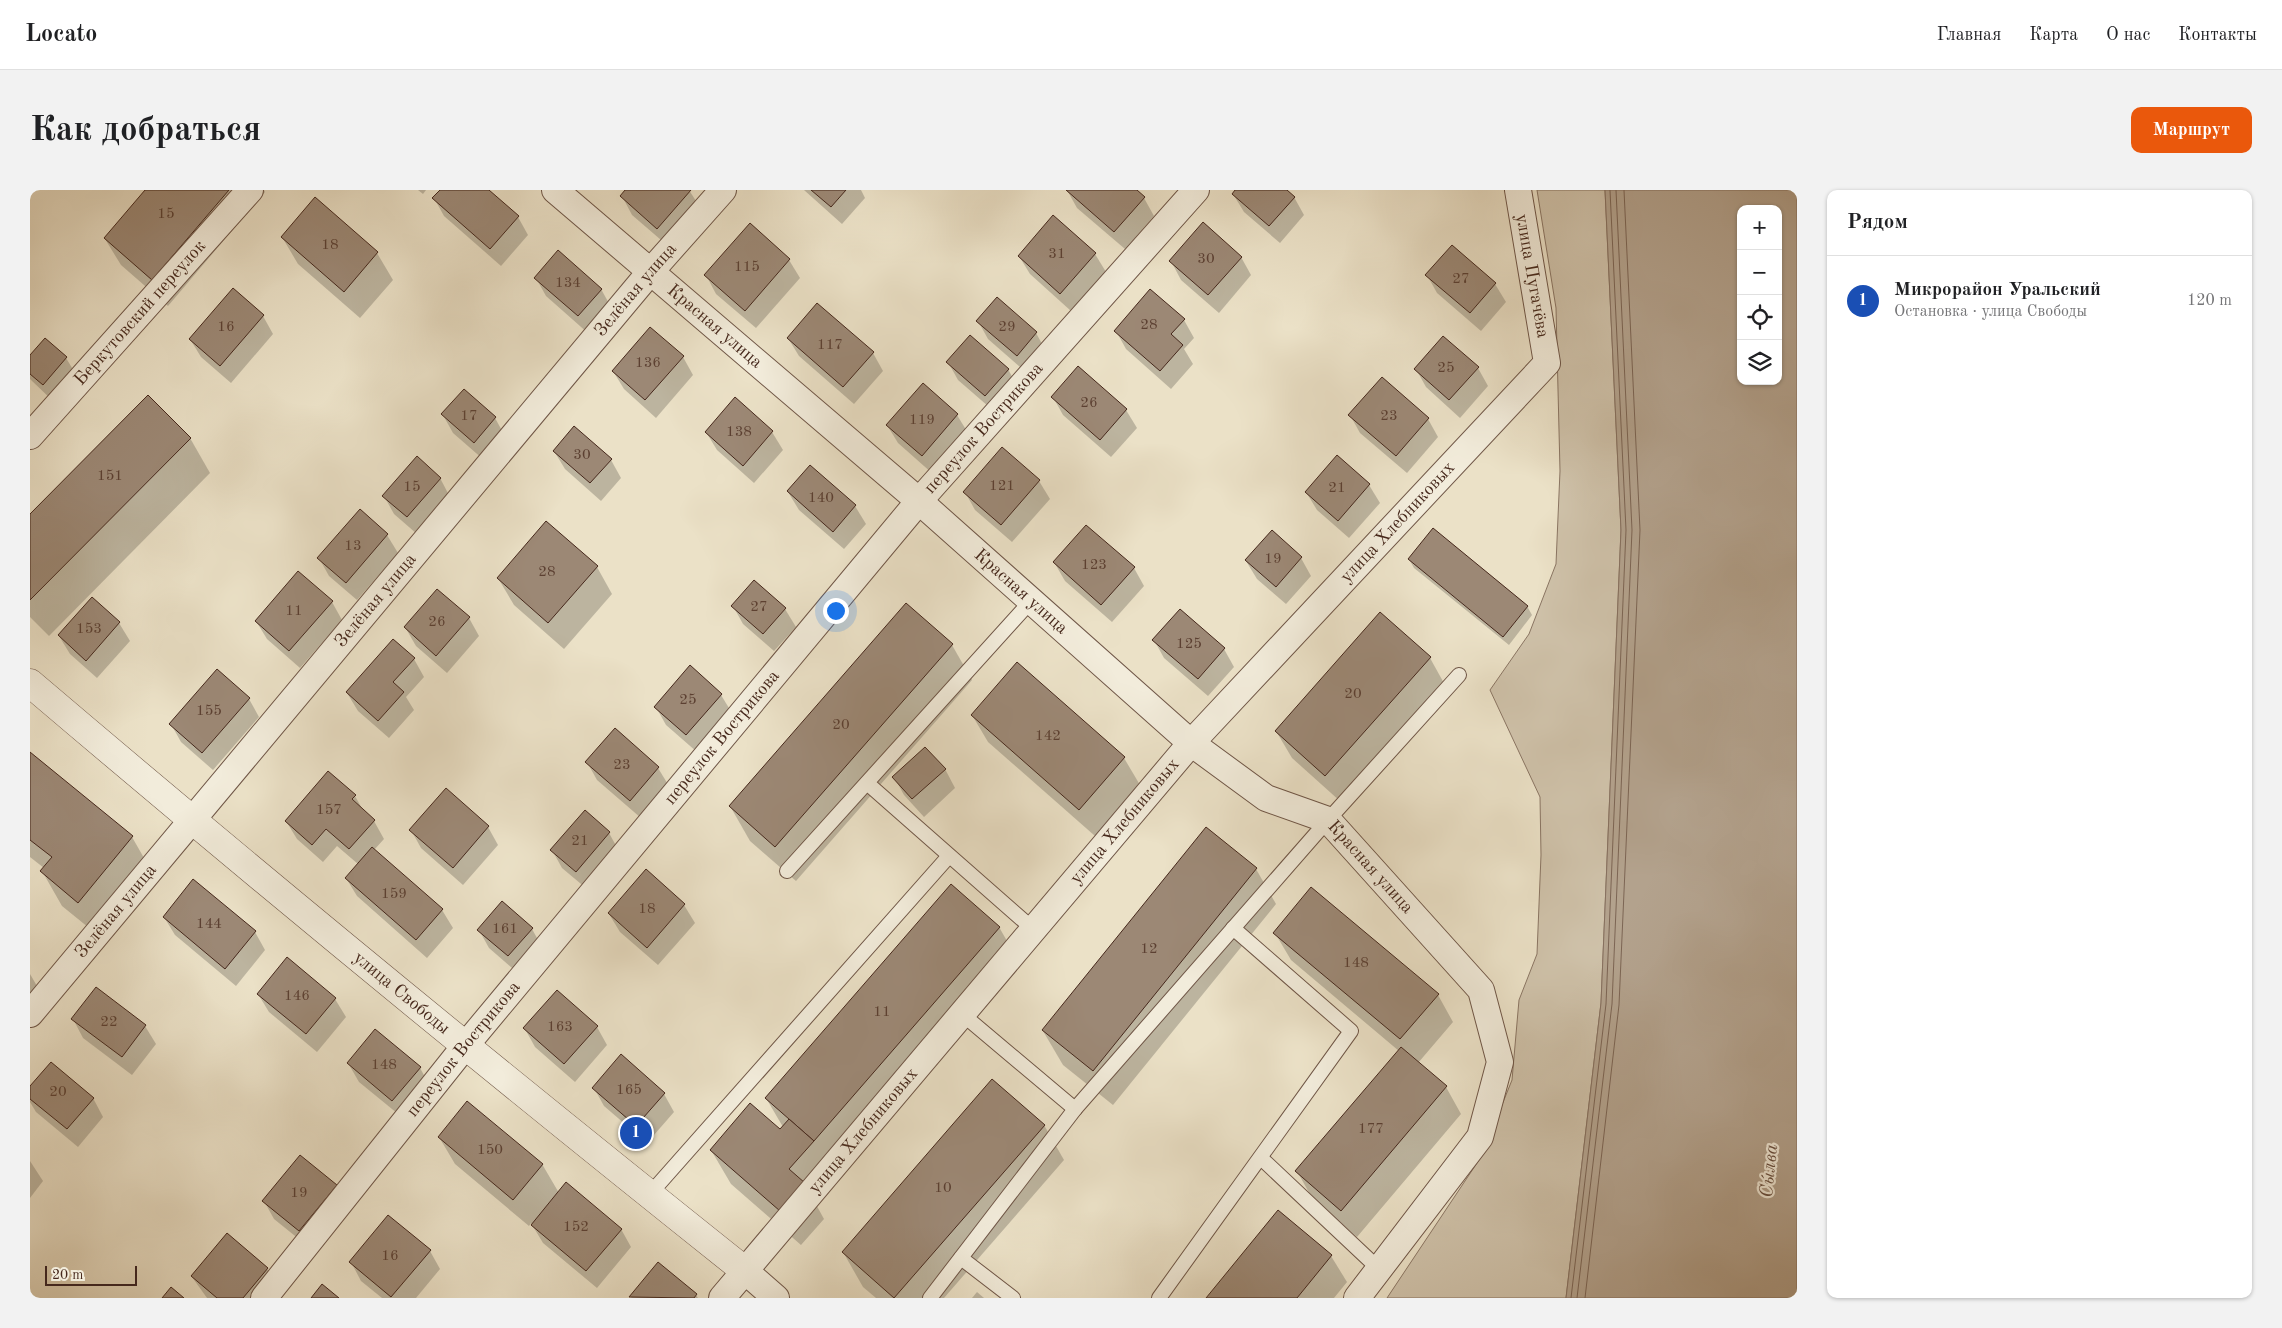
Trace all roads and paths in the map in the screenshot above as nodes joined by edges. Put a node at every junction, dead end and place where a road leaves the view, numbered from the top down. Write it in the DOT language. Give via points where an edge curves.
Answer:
graph roads {
  1 [pos="250,190"];
  2 [pos="555,190"];
  3 [pos="723,190"];
  4 [pos="1196,190"];
  5 [pos="1518,190"];
  6 [pos="651,271"];
  7 [pos="1547,362"];
  8 [pos="30,436"];
  9 [pos="919,501"];
  10 [pos="1032,601"];
  11 [pos="1459,675"];
  12 [pos="30,683"];
  13 [pos="1191,743"];
  14 [pos="867,783"];
  15 [pos="192,820"];
  16 [pos="1328,820"];
  17 [pos="949,856"];
  18 [pos="787,871"];
  19 [pos="1233,928"];
  20 [pos="1033,929"];
  21 [pos="30,1014"];
  22 [pos="962,1014"];
  23 [pos="465,1046"];
  24 [pos="1075,1110"];
  25 [pos="1261,1158"];
  26 [pos="649,1195"];
  27 [pos="961,1258"];
  28 [pos="744,1270"];
  29 [pos="1379,1270"];
  30 [pos="264,1298"];
  31 [pos="722,1298"];
  32 [pos="776,1298"];
  33 [pos="930,1298"];
  34 [pos="1013,1298"];
  35 [pos="1158,1298"];
  36 [pos="1357,1298"];
  1 -- 8 [label="street, Беркутовский переулок"];
  2 -- 6 [label="street, Красная улица"];
  3 -- 6 [label="street, Зелёная улица"];
  4 -- 9 [label="street, переулок Вострикова"];
  5 -- 7 [label="street, улица Пугачёва"];
  6 -- 9 [label="street, Красная улица"];
  6 -- 15 [label="street, Зелёная улица"];
  7 -- 13 [label="street, улица Хлебниковых"];
  9 -- 10 [label="street, Красная улица"];
  9 -- 23 [label="street, переулок Вострикова"];
  10 -- 13 [label="street, Красная улица"];
  10 -- 14 [label="lane"];
  11 -- 16 [label="lane"];
  12 -- 15 [label="street, улица Свободы"];
  13 -- 16 [label="street, Красная улица" via="1266,798"];
  13 -- 20 [label="street, улица Хлебниковых"];
  14 -- 17 [label="lane"];
  14 -- 18 [label="lane"];
  15 -- 21 [label="street, Зелёная улица"];
  15 -- 23 [label="street, улица Свободы"];
  16 -- 19 [label="lane"];
  16 -- 29 [label="street, Красная улица" via="1481,990 1500,1062 1480,1137"];
  17 -- 20 [label="lane"];
  17 -- 26 [label="lane"];
  19 -- 24 [label="lane"];
  19 -- 25 [label="lane" via="1351,1031"];
  20 -- 22 [label="street, улица Хлебниковых"];
  22 -- 24 [label="lane"];
  22 -- 28 [label="street, улица Хлебниковых"];
  23 -- 26 [label="street, улица Свободы"];
  23 -- 30 [label="street, переулок Вострикова"];
  24 -- 27 [label="lane"];
  25 -- 29 [label="lane"];
  25 -- 35 [label="lane"];
  26 -- 28 [label="street, улица Свободы"];
  27 -- 33 [label="lane"];
  27 -- 34 [label="lane"];
  28 -- 31 [label="street, улица Хлебниковых"];
  28 -- 32 [label="street, улица Свободы"];
  29 -- 36 [label="street"];
}
